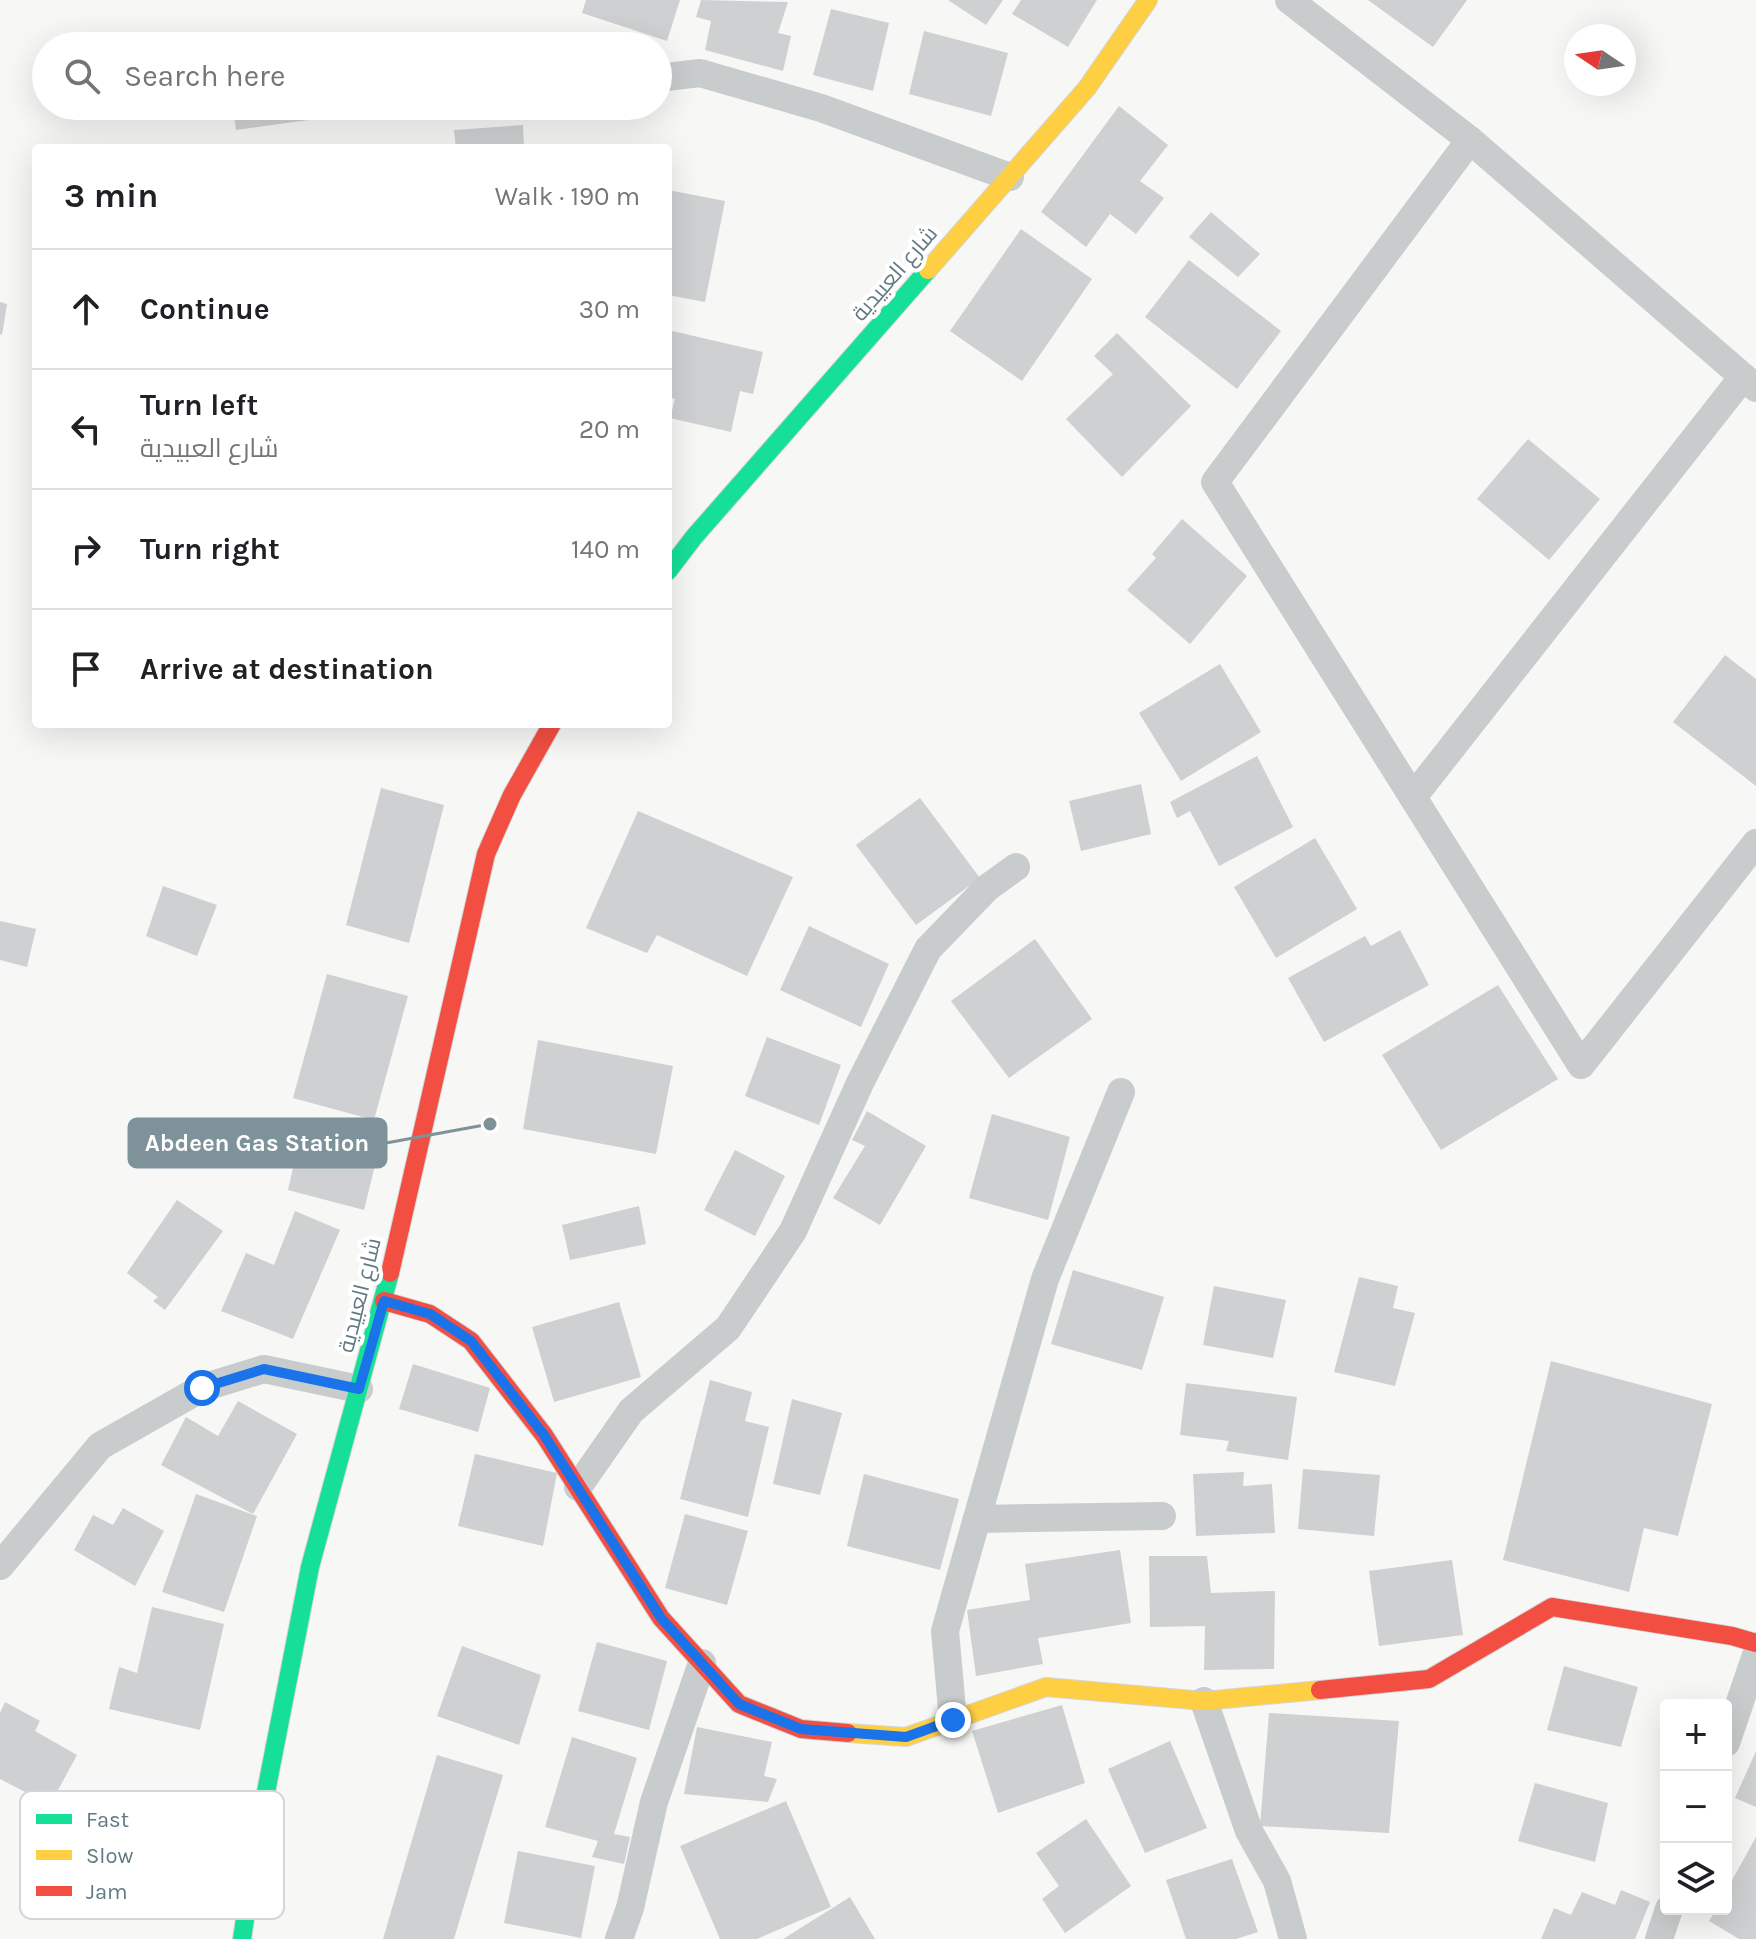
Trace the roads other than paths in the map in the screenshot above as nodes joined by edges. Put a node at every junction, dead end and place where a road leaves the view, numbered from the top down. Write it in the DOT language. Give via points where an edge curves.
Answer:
graph roads {
  1 [pos="1148,0"];
  2 [pos="1289,0"];
  3 [pos="672,76"];
  4 [pos="1470,140"];
  5 [pos="1010,177"];
  6 [pos="1750,383"];
  7 [pos="672,566"];
  8 [pos="550,728"];
  9 [pos="1413,797"];
  10 [pos="1756,843"];
  11 [pos="1016,867"];
  12 [pos="1121,1092"];
  13 [pos="384,1301"];
  14 [pos="359,1389"];
  15 [pos="578,1487"];
  16 [pos="1162,1516"];
  17 [pos="977,1519"];
  18 [pos="0,1566"];
  19 [pos="1756,1643"];
  20 [pos="1756,1655"];
  21 [pos="702,1663"];
  22 [pos="1204,1701"];
  23 [pos="953,1720"];
  24 [pos="1732,1725"];
  25 [pos="266,1791"];
  26 [pos="1667,1915"];
  27 [pos="245,1919"];
  28 [pos="242,1939"];
  29 [pos="619,1939"];
  30 [pos="1293,1939"];
  31 [pos="1659,1939"];
  1 -- 5 [label="main road, شارع العبيدية" via="1087,88"];
  2 -- 4 [label="street"];
  3 -- 5 [label="street" via="700,73 821,108"];
  4 -- 6 [label="street"];
  4 -- 9 [label="street" via="1215,482"];
  5 -- 7 [label="main road, شارع العبيدية"];
  6 -- 9 [label="street"];
  8 -- 13 [label="main road, شارع العبيدية" via="486,854"];
  9 -- 10 [label="street" via="1581,1065"];
  11 -- 15 [label="street" via="987,888 928,949 793,1231 728,1328 631,1411"];
  12 -- 17 [label="street" via="1045,1279"];
  13 -- 14 [label="main road, شارع العبيدية"];
  13 -- 15 [label="main road" via="430,1314 471,1341"];
  14 -- 18 [label="street" via="264,1369 202,1388 100,1446"];
  14 -- 25 [label="main road, شارع العبيدية" via="310,1567"];
  15 -- 21 [label="main road" via="661,1618"];
  16 -- 17 [label="street"];
  17 -- 23 [label="street" via="945,1631"];
  19 -- 22 [label="main road" via="1552,1607 1429,1679"];
  20 -- 24 [label="street"];
  21 -- 23 [label="main road" via="739,1704 801,1729 906,1737"];
  21 -- 29 [label="street" via="654,1802"];
  22 -- 23 [label="main road" via="1046,1687"];
  22 -- 30 [label="street" via="1249,1831 1277,1881"];
  26 -- 31 [label="street"];
  27 -- 28 [label="main road, شارع العبيدية"];
}
